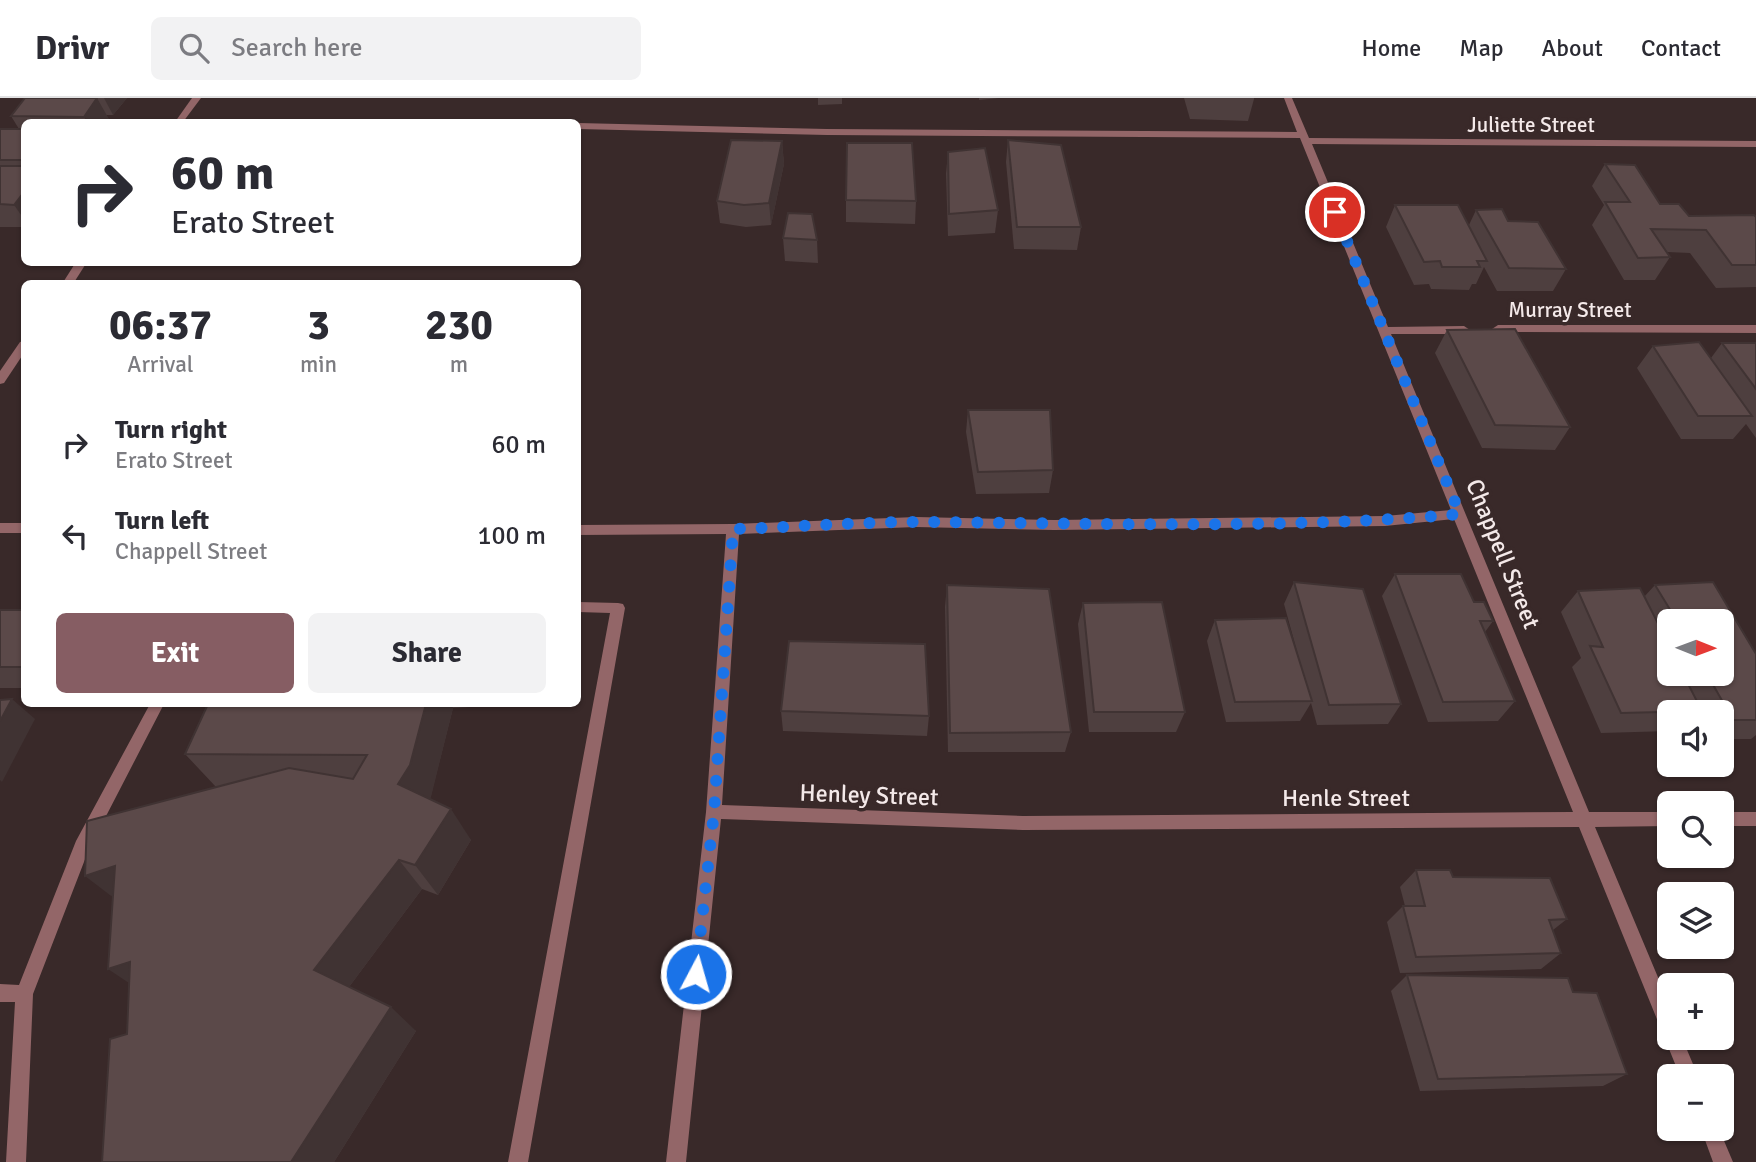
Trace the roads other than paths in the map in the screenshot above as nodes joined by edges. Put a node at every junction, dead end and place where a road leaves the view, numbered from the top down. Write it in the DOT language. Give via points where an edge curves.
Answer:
graph roads {
  1 [pos="197,98"];
  2 [pos="1288,98"];
  3 [pos="181,119"];
  4 [pos="581,126"];
  5 [pos="1305,138"];
  6 [pos="1756,144"];
  7 [pos="1756,329"];
  8 [pos="1476,330"];
  9 [pos="1490,330"];
  10 [pos="1384,331"];
  11 [pos="21,349"];
  12 [pos="0,380"];
  13 [pos="1460,514"];
  14 [pos="0,528"];
  15 [pos="21,528"];
  16 [pos="733,529"];
  17 [pos="581,530"];
  18 [pos="581,607"];
  19 [pos="155,707"];
  20 [pos="714,812"];
  21 [pos="1585,819"];
  22 [pos="1657,819"];
  23 [pos="1734,819"];
  24 [pos="1756,819"];
  25 [pos="1023,823"];
  26 [pos="0,993"];
  27 [pos="24,994"];
  28 [pos="1657,997"];
  29 [pos="1715,1141"];
  30 [pos="16,1162"];
  31 [pos="517,1162"];
  32 [pos="676,1162"];
  33 [pos="1723,1162"];
  1 -- 3 [label="street"];
  2 -- 5 [label="street, Chappell Street"];
  4 -- 5 [label="street, Juliette Street"];
  5 -- 6 [label="street, Juliette Street"];
  5 -- 10 [label="street, Chappell Street"];
  7 -- 9 [label="street, Murray Street"];
  8 -- 10 [label="street, Murray Street"];
  10 -- 13 [label="street, Chappell Street"];
  11 -- 12 [label="street"];
  13 -- 16 [label="street" via="1385,521 916,522"];
  13 -- 21 [label="street, Chappell Street"];
  14 -- 15 [label="street"];
  16 -- 17 [label="street"];
  16 -- 20 [label="street"];
  18 -- 31 [label="street" via="618,608"];
  19 -- 27 [label="street" via="82,846"];
  20 -- 25 [label="street, Henley Street"];
  20 -- 32 [label="street"];
  21 -- 22 [label="street, Henle Street"];
  21 -- 25 [label="street, Henle Street"];
  21 -- 28 [label="street, Chappell Street"];
  23 -- 24 [label="street"];
  26 -- 27 [label="street"];
  27 -- 30 [label="street"];
  29 -- 33 [label="street"];
}
